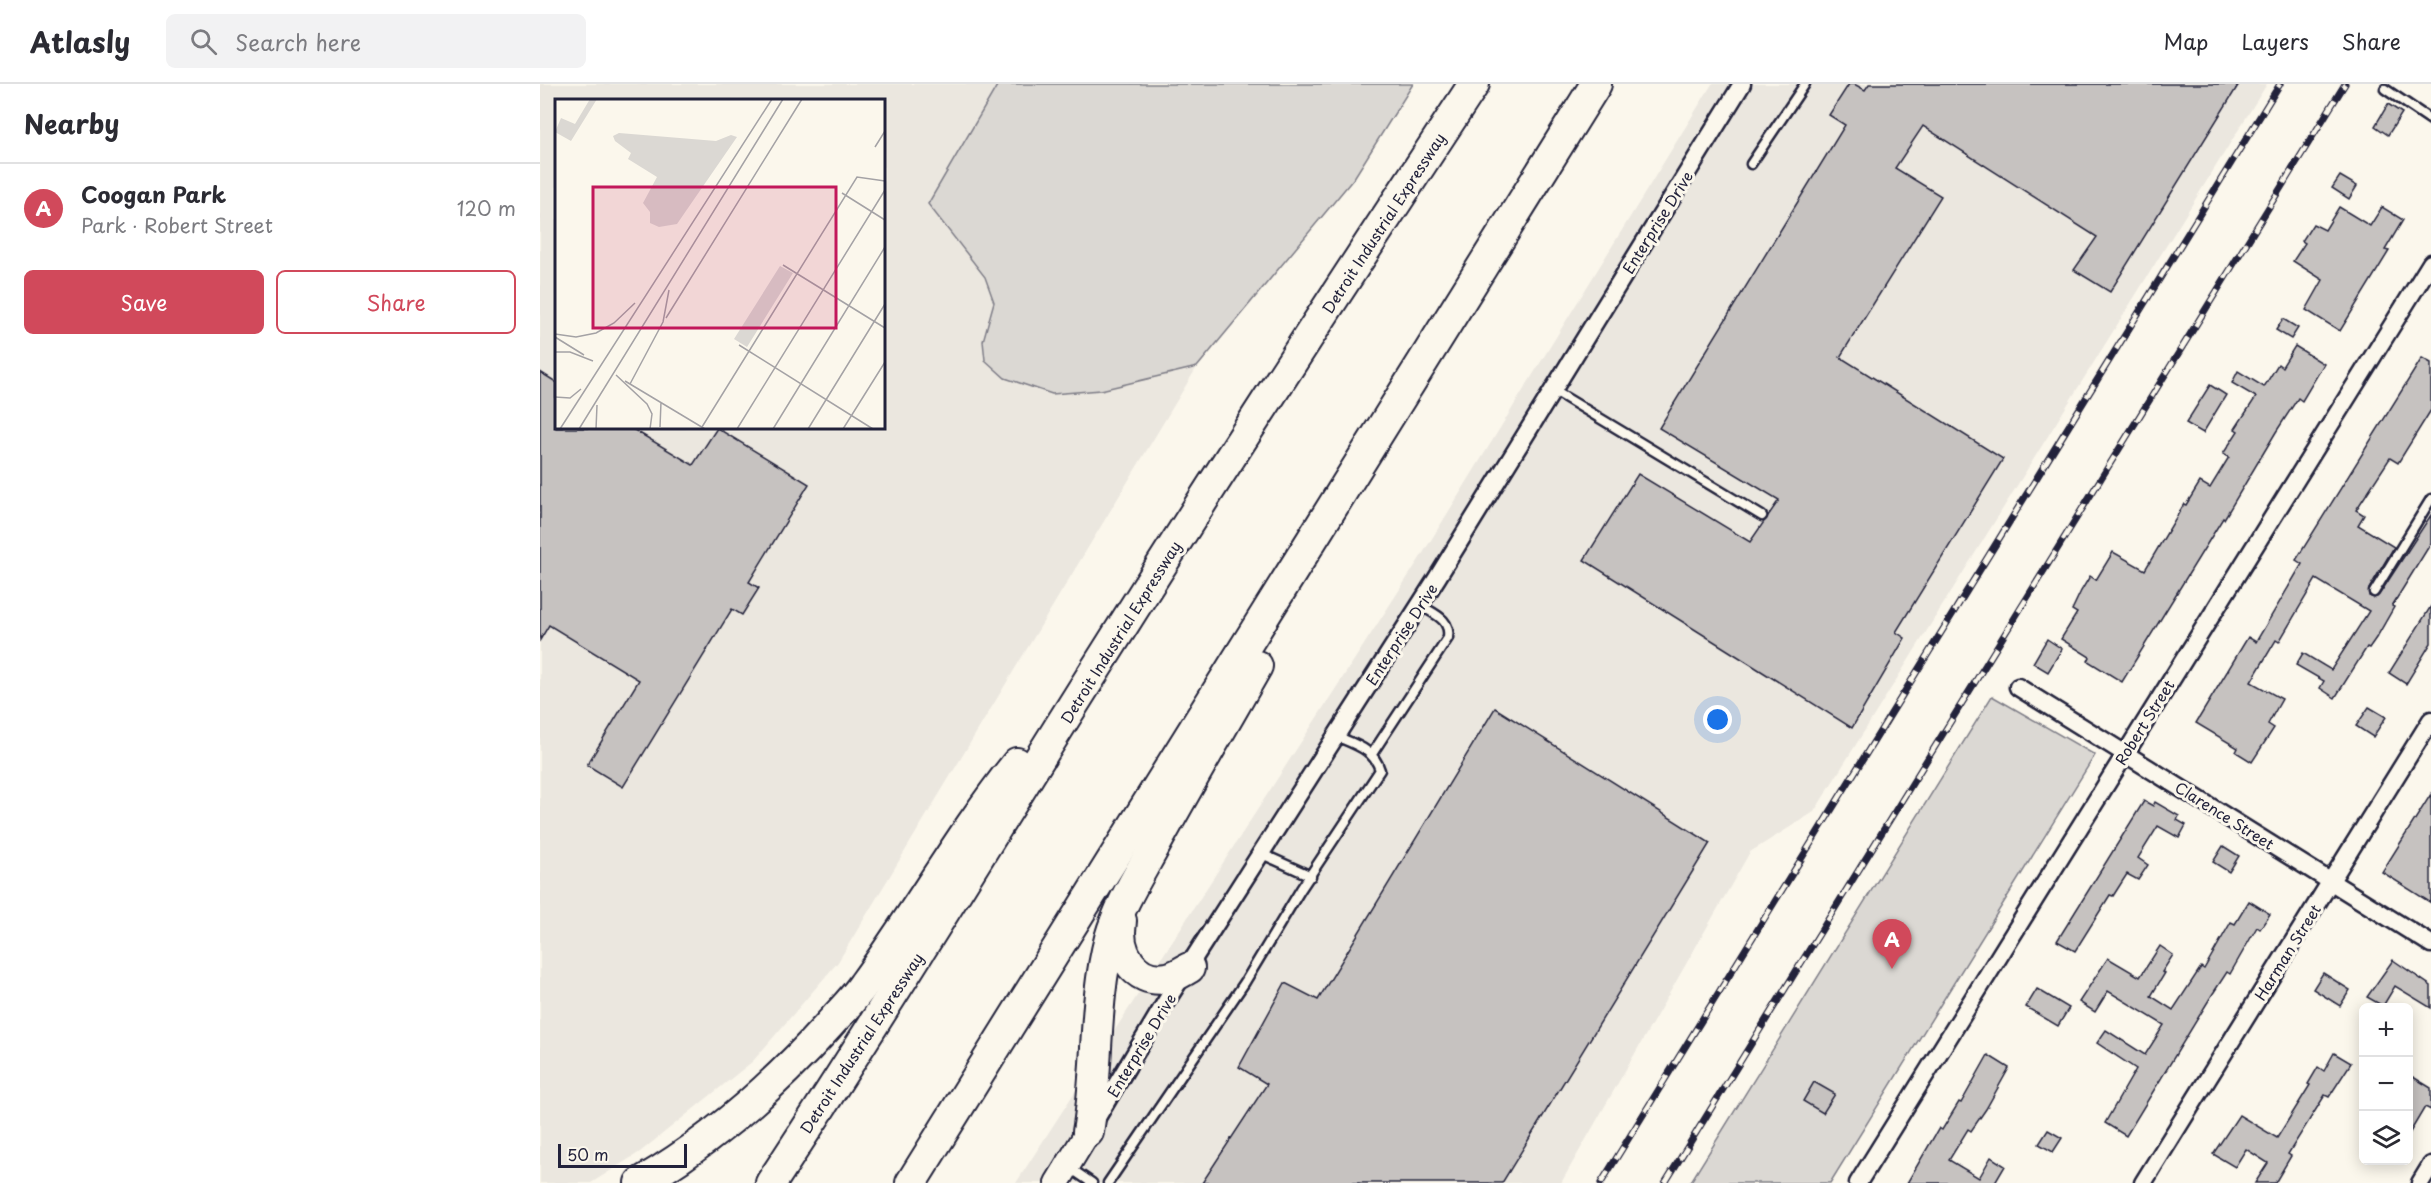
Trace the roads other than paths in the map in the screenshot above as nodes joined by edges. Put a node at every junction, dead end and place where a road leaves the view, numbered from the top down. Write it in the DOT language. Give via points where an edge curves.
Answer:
graph roads {
  1 [pos="1474,84"];
  2 [pos="1596,84"];
  3 [pos="1742,84"];
  4 [pos="1805,84"];
  5 [pos="2385,89"];
  6 [pos="2431,120"];
  7 [pos="1751,164"];
  8 [pos="1502,236"];
  9 [pos="2431,263"];
  10 [pos="1553,390"];
  11 [pos="2431,499"];
  12 [pos="1762,516"];
  13 [pos="2374,592"];
  14 [pos="1420,605"];
  15 [pos="1109,648"];
  16 [pos="2018,687"];
  17 [pos="2431,720"];
  18 [pos="1336,736"];
  19 [pos="2125,753"];
  20 [pos="1372,754"];
  21 [pos="1262,854"];
  22 [pos="1311,876"];
  23 [pos="2331,881"];
  24 [pos="1125,901"];
  25 [pos="2431,944"];
  26 [pos="1189,968"];
  27 [pos="1088,1132"];
  28 [pos="2431,1165"];
  29 [pos="1062,1174"];
  30 [pos="640,1183"];
  31 [pos="771,1183"];
  32 [pos="911,1183"];
  33 [pos="1092,1183"];
  34 [pos="1108,1183"];
  35 [pos="1858,1183"];
  36 [pos="2143,1183"];
  37 [pos="2420,1183"];
  1 -- 15 [label="highway, Detroit Industrial Expressway"];
  2 -- 8 [label="highway"];
  3 -- 10 [label="street, Enterprise Drive"];
  4 -- 7 [label="lane"];
  5 -- 6 [label="lane"];
  8 -- 24 [label="highway"];
  8 -- 32 [label="highway"];
  9 -- 19 [label="street, Robert Street"];
  10 -- 12 [label="lane"];
  10 -- 14 [label="street, Enterprise Drive"];
  11 -- 13 [label="lane"];
  14 -- 18 [label="street, Enterprise Drive"];
  14 -- 20 [label="lane" via="1446,621 1448,638"];
  15 -- 30 [label="highway" via="992,795 863,986 796,1062 750,1105 703,1143"];
  15 -- 31 [label="highway, Detroit Industrial Expressway"];
  16 -- 19 [label="street, Clarence Street"];
  17 -- 23 [label="street, Harman Street"];
  18 -- 20 [label="lane"];
  18 -- 21 [label="street, Enterprise Drive"];
  19 -- 23 [label="street, Clarence Street"];
  19 -- 35 [label="street, Robert Street"];
  20 -- 22 [label="lane" via="1380,770"];
  21 -- 22 [label="lane"];
  21 -- 26 [label="street, Enterprise Drive"];
  22 -- 34 [label="lane" via="1245,982"];
  23 -- 25 [label="street, Clarence Street"];
  23 -- 36 [label="street, Harman Street"];
  24 -- 26 [label="highway" via="1120,942 1134,969 1157,979"];
  24 -- 27 [label="highway" via="1110,939 1101,979"];
  26 -- 27 [label="street, Enterprise Drive"];
  27 -- 29 [label="main road, Enterprise Drive"];
  28 -- 37 [label="street"];
  29 -- 33 [label="lane"];
}
